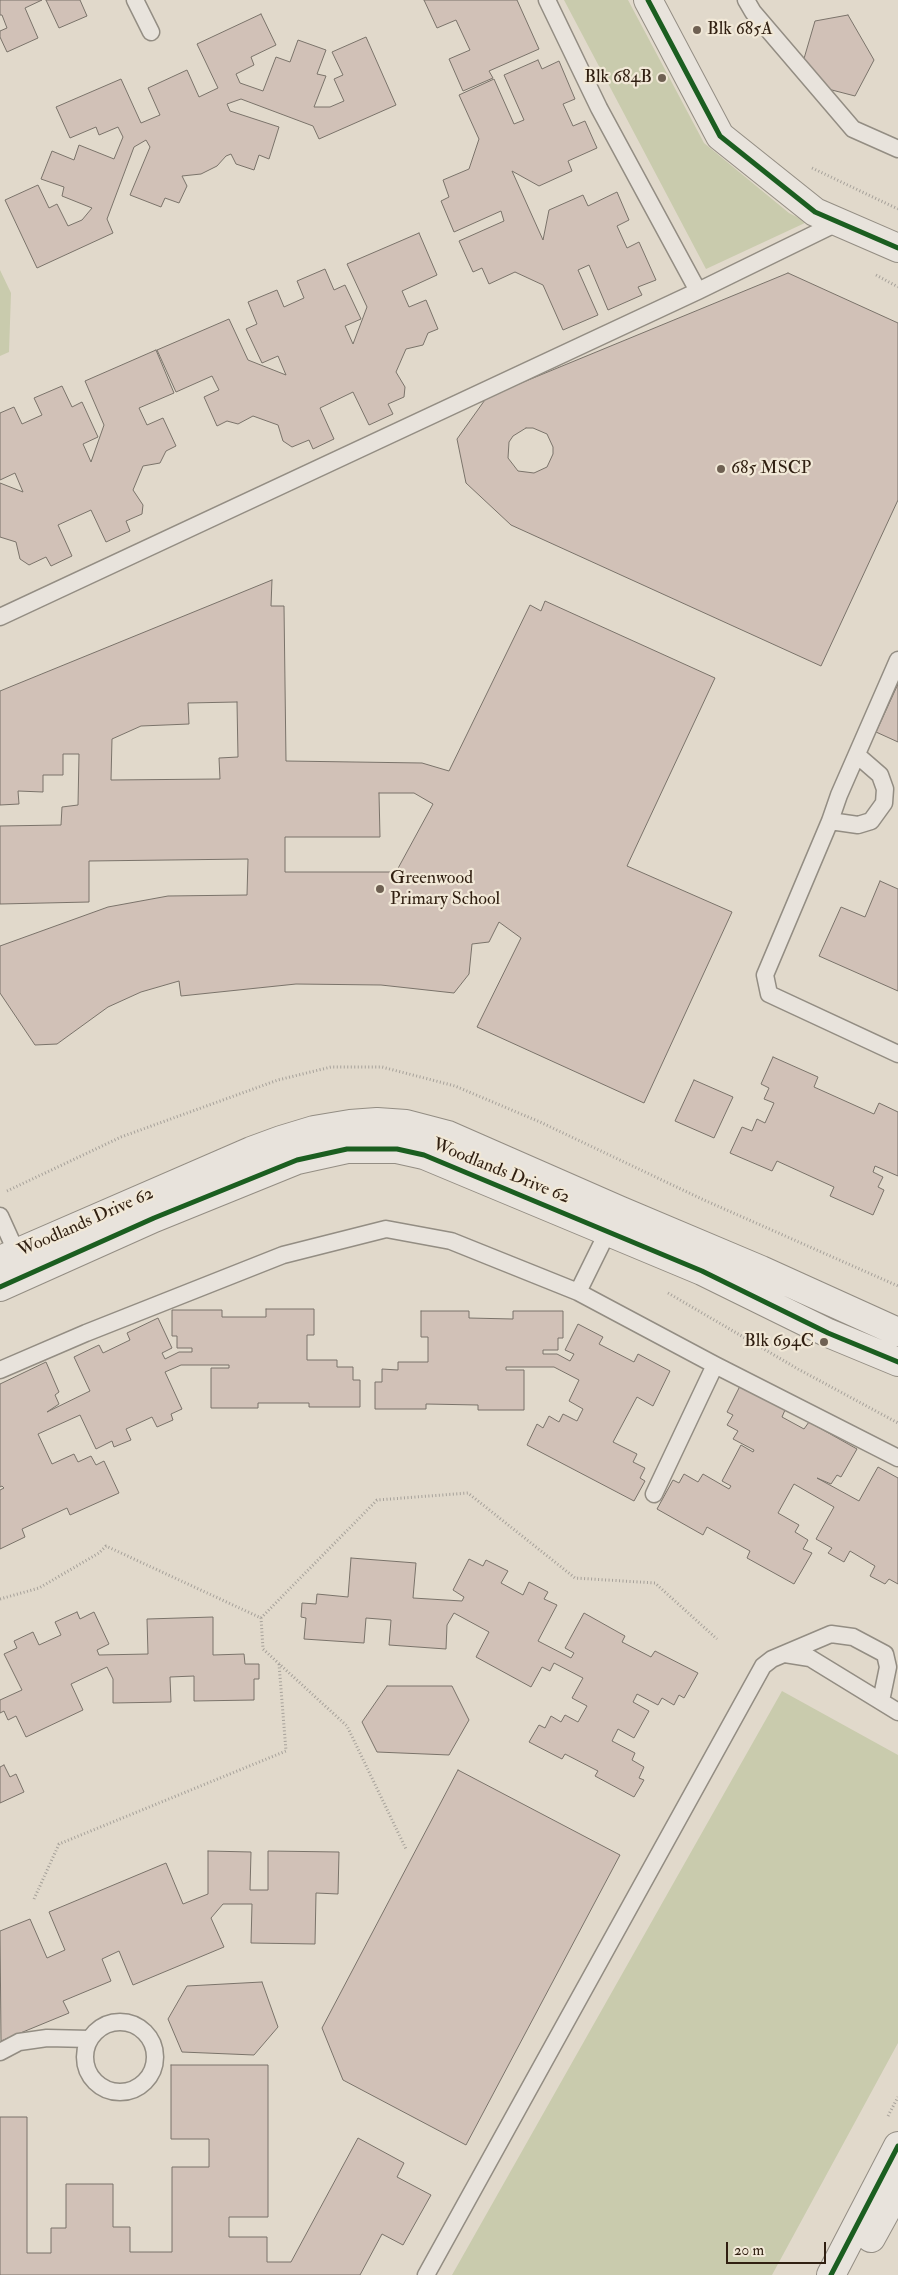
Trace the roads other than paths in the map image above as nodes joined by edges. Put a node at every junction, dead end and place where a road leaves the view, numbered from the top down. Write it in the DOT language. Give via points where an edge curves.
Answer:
graph roads {
  1 [pos="135,0"];
  2 [pos="547,0"];
  3 [pos="648,0"];
  4 [pos="746,0"];
  5 [pos="151,32"];
  6 [pos="898,149"];
  7 [pos="839,222"];
  8 [pos="898,248"];
  9 [pos="698,291"];
  10 [pos="0,617"];
  11 [pos="898,660"];
  12 [pos="856,755"];
  13 [pos="830,820"];
  14 [pos="898,1054"];
  15 [pos="0,1216"];
  16 [pos="613,1221"];
  17 [pos="15,1263"];
  18 [pos="0,1287"];
  19 [pos="578,1292"];
  20 [pos="898,1332"];
  21 [pos="898,1362"];
  22 [pos="715,1365"];
  23 [pos="0,1370"];
  24 [pos="898,1458"];
  25 [pos="654,1494"];
  26 [pos="785,1654"];
  27 [pos="881,1701"];
  28 [pos="898,1712"];
  29 [pos="90,2039"];
  30 [pos="0,2052"];
  31 [pos="898,2146"];
  32 [pos="898,2189"];
  33 [pos="426,2275"];
  34 [pos="831,2275"];
  35 [pos="852,2275"];
  1 -- 5 [label="lane"];
  2 -- 9 [label="lane" via="599,108"];
  3 -- 7 [label="street" via="720,136 816,212"];
  4 -- 6 [label="lane" via="853,129"];
  7 -- 8 [label="street"];
  7 -- 9 [label="lane"];
  9 -- 10 [label="lane"];
  11 -- 12 [label="lane"];
  12 -- 13 [label="lane"];
  12 -- 13 [label="lane" via="880,775 886,789 884,803 871,820 858,826"];
  13 -- 14 [label="lane" via="766,975 769,994"];
  15 -- 17 [label="lane"];
  16 -- 17 [label="street, Woodlands Drive 62" via="448,1134 406,1124 377,1122 314,1130 250,1150"];
  16 -- 19 [label="lane"];
  16 -- 20 [label="street, Woodlands Drive 62" via="761,1270"];
  16 -- 21 [label="street, Woodlands Drive 62" via="702,1271 828,1333"];
  17 -- 18 [label="street, Woodlands Drive 62"];
  19 -- 22 [label="lane"];
  19 -- 23 [label="lane" via="451,1241 386,1230 283,1255"];
  22 -- 24 [label="lane"];
  22 -- 25 [label="lane"];
  26 -- 27 [label="lane" via="810,1658"];
  26 -- 27 [label="lane" via="831,1634 853,1637 870,1644 886,1654 888,1667"];
  26 -- 33 [label="lane" via="763,1666"];
  27 -- 28 [label="lane"];
  29 -- 29 [label="lane" via="107,2025 128,2023 139,2028 153,2044 154,2066 149,2077 141,2086 130,2090 118,2092 107,2089 93,2078 86,2062"];
  29 -- 30 [label="lane" via="47,2038 19,2042"];
  31 -- 34 [label="street"];
  32 -- 35 [label="street"];
}
